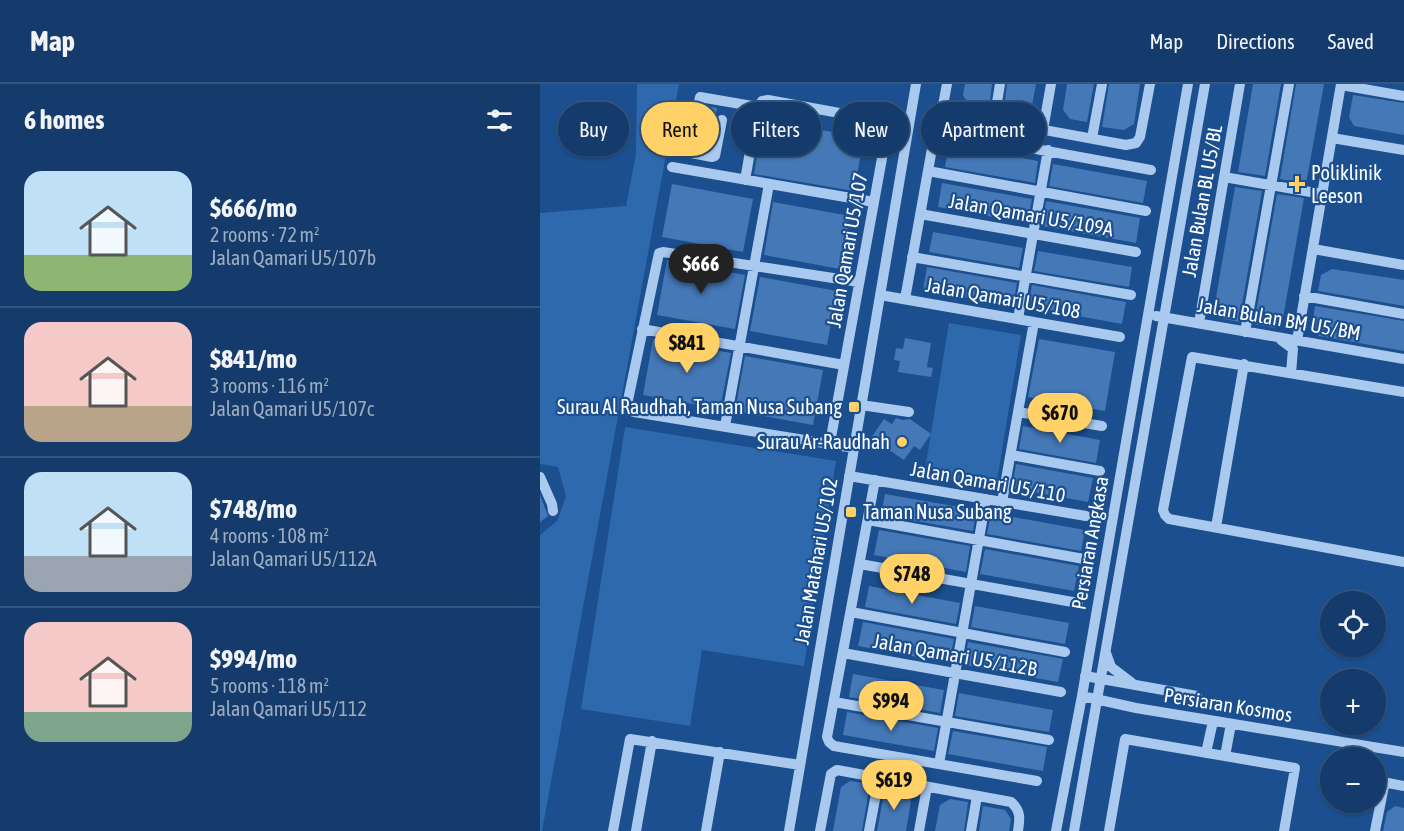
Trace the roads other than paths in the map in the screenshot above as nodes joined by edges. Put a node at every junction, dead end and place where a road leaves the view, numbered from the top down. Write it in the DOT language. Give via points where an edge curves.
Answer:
graph roads {
  1 [pos="916,84"];
  2 [pos="947,84"];
  3 [pos="1000,84"];
  4 [pos="1051,84"];
  5 [pos="1102,84"];
  6 [pos="1149,84"];
  7 [pos="1188,84"];
  8 [pos="1205,84"];
  9 [pos="1240,84"];
  10 [pos="1289,84"];
  11 [pos="1341,85"];
  12 [pos="1404,96"];
  13 [pos="733,102"];
  14 [pos="762,102"];
  15 [pos="779,102"];
  16 [pos="945,102"];
  17 [pos="997,102"];
  18 [pos="821,110"];
  19 [pos="1046,113"];
  20 [pos="722,120"];
  21 [pos="1046,130"];
  22 [pos="1092,138"];
  23 [pos="1332,138"];
  24 [pos="1048,150"];
  25 [pos="1404,150"];
  26 [pos="749,156"];
  27 [pos="672,167"];
  28 [pos="1150,170"];
  29 [pos="928,171"];
  30 [pos="1224,177"];
  31 [pos="745,180"];
  32 [pos="768,184"];
  33 [pos="1271,185"];
  34 [pos="1041,192"];
  35 [pos="1322,194"];
  36 [pos="874,202"];
  37 [pos="1146,211"];
  38 [pos="920,214"];
  39 [pos="1033,234"];
  40 [pos="1312,249"];
  41 [pos="1136,252"];
  42 [pos="912,257"];
  43 [pos="1404,265"];
  44 [pos="754,266"];
  45 [pos="1026,277"];
  46 [pos="859,282"];
  47 [pos="880,295"];
  48 [pos="1131,295"];
  49 [pos="1304,296"];
  50 [pos="905,299"];
  51 [pos="1404,314"];
  52 [pos="1147,315"];
  53 [pos="1163,317"];
  54 [pos="1018,319"];
  55 [pos="1034,321"];
  56 [pos="1198,323"];
  57 [pos="642,328"];
  58 [pos="1245,332"];
  59 [pos="1120,336"];
  60 [pos="1272,336"];
  61 [pos="1297,341"];
  62 [pos="740,345"];
  63 [pos="1404,359"];
  64 [pos="1244,364"];
  65 [pos="844,365"];
  66 [pos="1292,373"];
  67 [pos="1404,392"];
  68 [pos="861,405"];
  69 [pos="909,412"];
  70 [pos="1018,412"];
  71 [pos="725,426"];
  72 [pos="1102,426"];
  73 [pos="830,443"];
  74 [pos="854,447"];
  75 [pos="1011,454"];
  76 [pos="1100,471"];
  77 [pos="849,476"];
  78 [pos="540,477"];
  79 [pos="875,480"];
  80 [pos="986,499"];
  81 [pos="1002,502"];
  82 [pos="553,511"];
  83 [pos="1086,516"];
  84 [pos="868,520"];
  85 [pos="1216,527"];
  86 [pos="978,542"];
  87 [pos="1084,560"];
  88 [pos="1404,562"];
  89 [pos="860,564"];
  90 [pos="971,584"];
  91 [pos="1078,603"];
  92 [pos="851,612"];
  93 [pos="962,633"];
  94 [pos="1065,652"];
  95 [pos="1106,653"];
  96 [pos="843,654"];
  97 [pos="955,673"];
  98 [pos="1085,676"];
  99 [pos="1102,679"];
  100 [pos="1135,685"];
  101 [pos="1061,692"];
  102 [pos="1082,696"];
  103 [pos="1197,696"];
  104 [pos="1099,700"];
  105 [pos="834,702"];
  106 [pos="1212,720"];
  107 [pos="946,722"];
  108 [pos="1231,723"];
  109 [pos="1074,733"];
  110 [pos="1049,740"];
  111 [pos="652,741"];
  112 [pos="720,752"];
  113 [pos="1404,752"];
  114 [pos="1206,753"];
  115 [pos="1225,756"];
  116 [pos="939,764"];
  117 [pos="800,765"];
  118 [pos="879,778"];
  119 [pos="1037,782"];
  120 [pos="1404,786"];
  121 [pos="927,787"];
  122 [pos="977,796"];
  123 [pos="613,831"];
  124 [pos="636,831"];
  125 [pos="706,831"];
  126 [pos="789,831"];
  127 [pos="820,831"];
  128 [pos="869,831"];
  129 [pos="919,831"];
  130 [pos="971,831"];
  131 [pos="1018,831"];
  132 [pos="1056,831"];
  133 [pos="1074,831"];
  134 [pos="1109,831"];
  135 [pos="1284,831"];
  136 [pos="1375,831"];
  1 -- 47 [label="street, Jalan Matahari U5/102"];
  2 -- 16 [label="street"];
  3 -- 17 [label="street"];
  4 -- 19 [label="street"];
  5 -- 22 [label="street"];
  6 -- 22 [label="street" via="1136,143 1126,145"];
  7 -- 52 [label="street, Persiaran Angkasa"];
  8 -- 53 [label="street, Persiaran Angkasa"];
  9 -- 30 [label="street, Jalan Bulan BL U5/BL"];
  10 -- 33 [label="street"];
  11 -- 12 [label="street"];
  11 -- 23 [label="street"];
  13 -- 20 [label="street" via="700,97 691,153 715,156"];
  14 -- 15 [label="street, Jalan Qamari U5/107"];
  18 -- 36 [label="street, Jalan Qamari U5/107" via="884,123"];
  21 -- 22 [label="street"];
  23 -- 25 [label="street"];
  23 -- 35 [label="street"];
  24 -- 28 [label="street"];
  24 -- 29 [label="street" via="943,133 933,142"];
  24 -- 34 [label="street"];
  26 -- 31 [label="street"];
  27 -- 31 [label="street"];
  29 -- 34 [label="street"];
  29 -- 38 [label="street"];
  30 -- 33 [label="street"];
  30 -- 56 [label="street, Jalan Bulan BL U5/BL"];
  31 -- 32 [label="street"];
  32 -- 36 [label="street"];
  32 -- 44 [label="street"];
  33 -- 35 [label="street"];
  33 -- 58 [label="street"];
  34 -- 37 [label="street"];
  34 -- 39 [label="street"];
  35 -- 40 [label="street"];
  36 -- 46 [label="street, Jalan Qamari U5/107"];
  38 -- 39 [label="street, Jalan Qamari U5/109A"];
  38 -- 42 [label="street"];
  39 -- 41 [label="street, Jalan Qamari U5/109A"];
  39 -- 45 [label="street"];
  40 -- 43 [label="street"];
  40 -- 49 [label="street"];
  42 -- 45 [label="street"];
  42 -- 50 [label="street"];
  44 -- 46 [label="street"];
  44 -- 57 [label="street" via="659,253"];
  44 -- 62 [label="street"];
  45 -- 48 [label="street"];
  45 -- 54 [label="street"];
  46 -- 65 [label="street, Jalan Qamari U5/107"];
  47 -- 50 [label="street, Jalan Qamari U5/108"];
  47 -- 68 [label="street, Jalan Matahari U5/102"];
  49 -- 51 [label="street"];
  49 -- 61 [label="street"];
  50 -- 54 [label="street, Jalan Qamari U5/108"];
  52 -- 53 [label="street, Jalan Bulan BM U5/BM"];
  52 -- 98 [label="street, Persiaran Angkasa"];
  53 -- 56 [label="street, Jalan Bulan BM U5/BM"];
  53 -- 95 [label="street, Persiaran Angkasa"];
  54 -- 55 [label="street, Jalan Qamari U5/108"];
  55 -- 59 [label="street, Jalan Qamari U5/108"];
  55 -- 70 [label="street"];
  56 -- 58 [label="street, Jalan Bulan BM U5/BM"];
  57 -- 62 [label="street"];
  57 -- 71 [label="street" via="629,408 634,412"];
  58 -- 60 [label="street, Jalan Bulan BM U5/BM"];
  60 -- 61 [label="street, Jalan Bulan BM U5/BM"];
  60 -- 66 [label="street" via="1286,341 1293,349"];
  61 -- 63 [label="street, Jalan Bulan BM U5/BM"];
  62 -- 65 [label="street"];
  62 -- 71 [label="street"];
  64 -- 66 [label="street"];
  64 -- 85 [label="street"];
  64 -- 85 [label="street" via="1195,356 1190,359 1163,510 1169,519"];
  65 -- 73 [label="street, Jalan Qamari U5/107"];
  66 -- 67 [label="street"];
  68 -- 69 [label="street"];
  68 -- 74 [label="street, Jalan Matahari U5/102"];
  70 -- 72 [label="street"];
  70 -- 75 [label="street"];
  71 -- 73 [label="street"];
  73 -- 74 [label="street"];
  74 -- 77 [label="street, Jalan Matahari U5/102"];
  75 -- 76 [label="street"];
  75 -- 81 [label="street"];
  77 -- 79 [label="street, Jalan Qamari U5/110"];
  77 -- 117 [label="street, Jalan Matahari U5/102"];
  78 -- 82 [label="street"];
  79 -- 80 [label="street, Jalan Qamari U5/110"];
  79 -- 84 [label="street"];
  80 -- 81 [label="street, Jalan Qamari U5/110"];
  80 -- 86 [label="street"];
  81 -- 83 [label="street, Jalan Qamari U5/110"];
  84 -- 86 [label="street"];
  84 -- 89 [label="street"];
  85 -- 88 [label="street"];
  86 -- 87 [label="street"];
  86 -- 90 [label="street"];
  89 -- 90 [label="street"];
  89 -- 92 [label="street"];
  90 -- 91 [label="street"];
  90 -- 93 [label="street"];
  92 -- 93 [label="street"];
  92 -- 96 [label="street"];
  93 -- 94 [label="street"];
  93 -- 97 [label="street"];
  95 -- 99 [label="street, Persiaran Angkasa"];
  95 -- 100 [label="street" via="1112,667"];
  96 -- 97 [label="street, Jalan Qamari U5/112B"];
  96 -- 105 [label="street"];
  97 -- 101 [label="street, Jalan Qamari U5/112B"];
  97 -- 107 [label="street"];
  98 -- 99 [label="street, Persiaran Kosmos"];
  98 -- 102 [label="street, Persiaran Angkasa"];
  99 -- 100 [label="street, Persiaran Kosmos"];
  99 -- 104 [label="street, Persiaran Angkasa"];
  100 -- 103 [label="street, Persiaran Kosmos"];
  102 -- 104 [label="street, Persiaran Kosmos"];
  102 -- 109 [label="street, Persiaran Angkasa"];
  104 -- 106 [label="street, Persiaran Kosmos"];
  104 -- 109 [label="street"];
  104 -- 133 [label="street, Persiaran Angkasa"];
  105 -- 107 [label="street"];
  105 -- 116 [label="street" via="827,736 834,746"];
  106 -- 108 [label="street, Persiaran Kosmos"];
  106 -- 114 [label="street"];
  107 -- 110 [label="street"];
  107 -- 116 [label="street"];
  108 -- 113 [label="street, Persiaran Kosmos"];
  108 -- 115 [label="street"];
  109 -- 132 [label="street, Persiaran Angkasa"];
  111 -- 112 [label="street"];
  111 -- 123 [label="street" via="630,739"];
  111 -- 124 [label="street"];
  112 -- 117 [label="street"];
  112 -- 125 [label="street"];
  114 -- 115 [label="street"];
  114 -- 134 [label="street" via="1125,739"];
  115 -- 135 [label="street" via="1295,768"];
  116 -- 119 [label="street"];
  117 -- 126 [label="street, Jalan Matahari U5/102"];
  118 -- 121 [label="street"];
  118 -- 127 [label="street" via="837,770 831,774"];
  118 -- 128 [label="street"];
  120 -- 136 [label="street" via="1384,786"];
  121 -- 122 [label="street"];
  121 -- 129 [label="street"];
  122 -- 130 [label="street"];
  122 -- 131 [label="street" via="1011,802 1017,807"];
}
